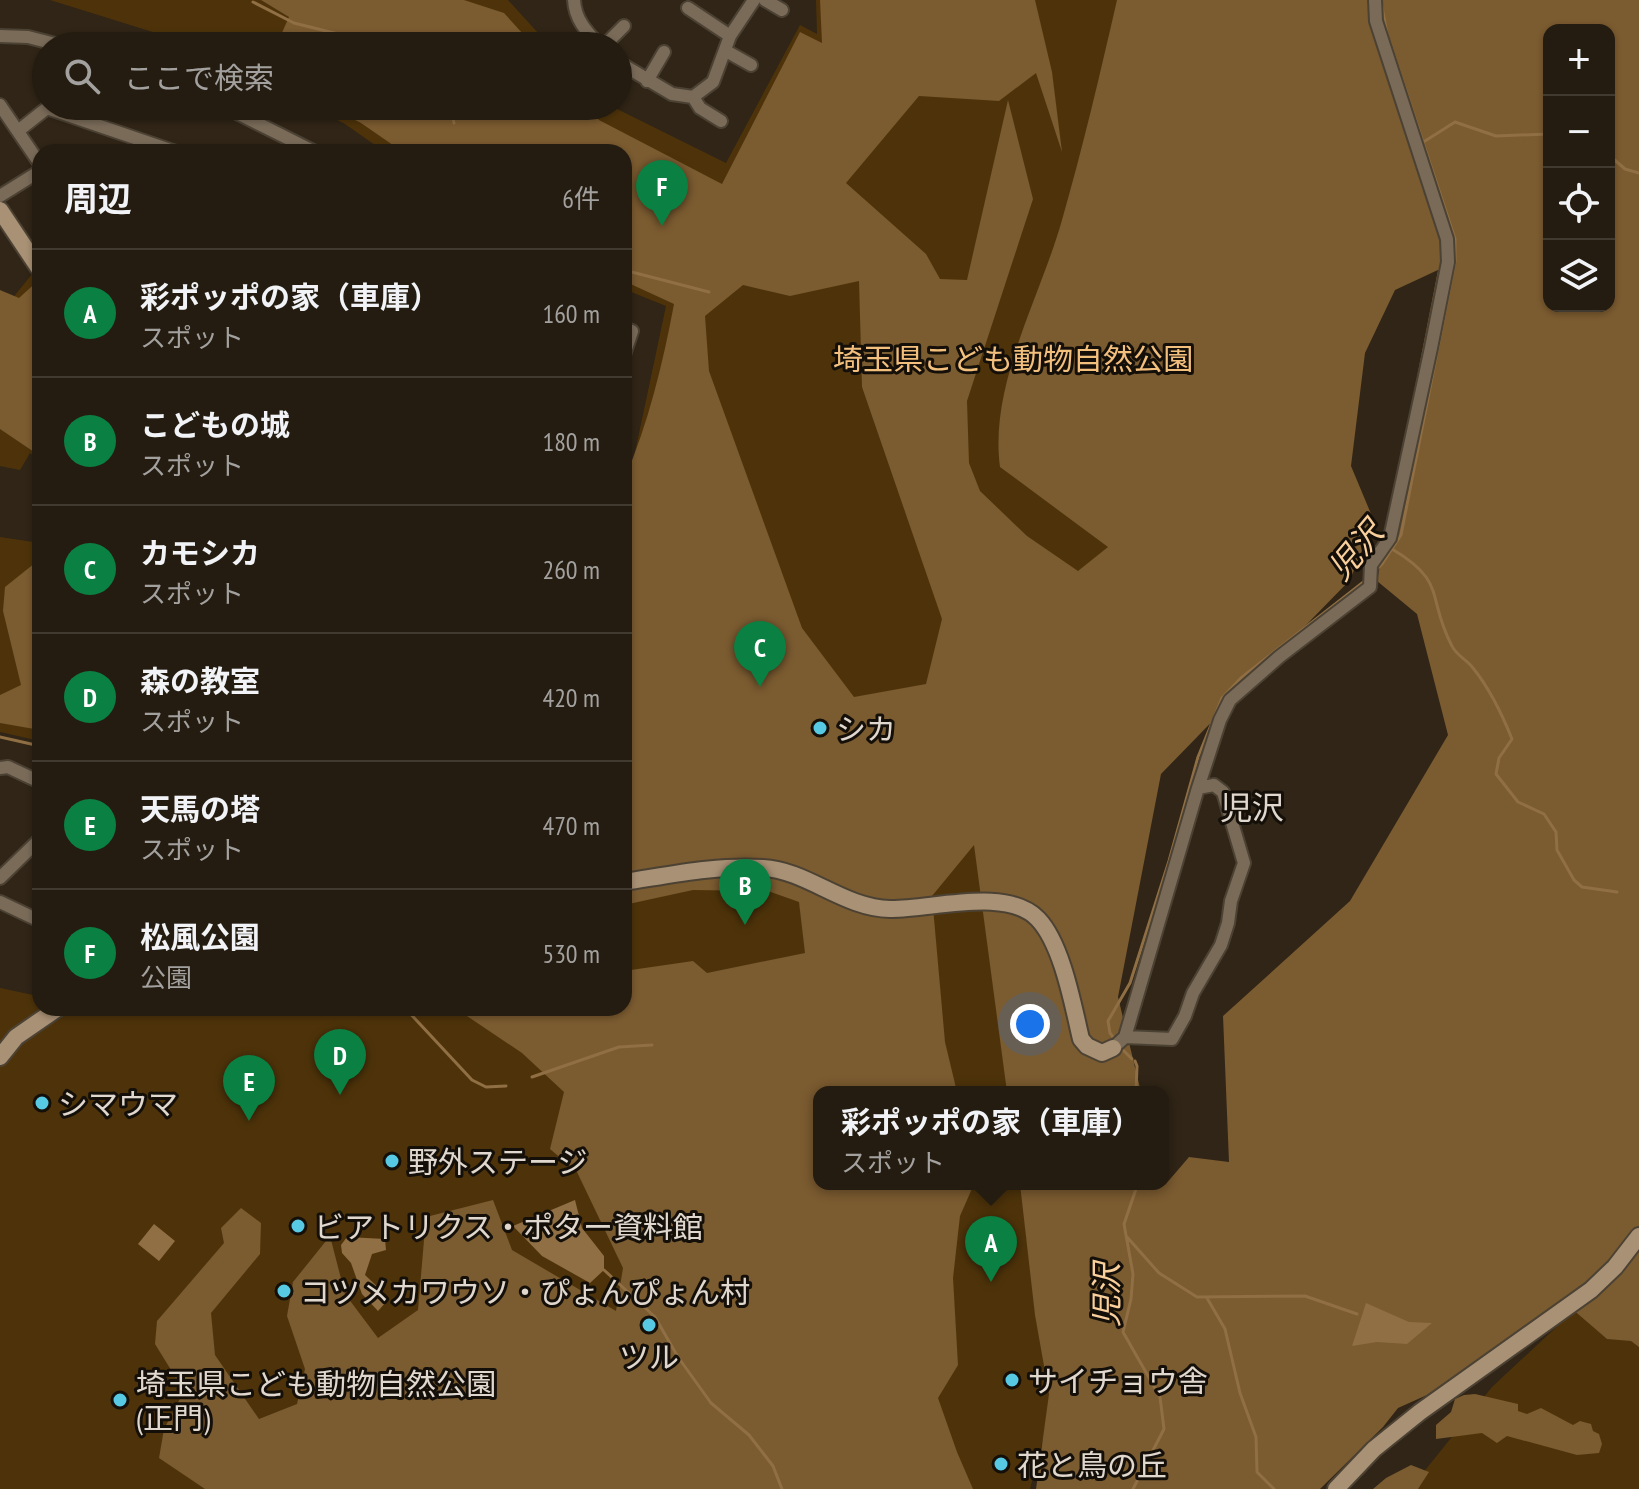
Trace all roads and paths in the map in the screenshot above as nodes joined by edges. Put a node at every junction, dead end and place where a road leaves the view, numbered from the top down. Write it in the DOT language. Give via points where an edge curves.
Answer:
graph roads {
  1 [pos="574,0"];
  2 [pos="754,0"];
  3 [pos="765,0"];
  4 [pos="1375,0"];
  5 [pos="688,8"];
  6 [pos="782,10"];
  7 [pos="624,26"];
  8 [pos="587,32"];
  9 [pos="617,32"];
  10 [pos="0,36"];
  11 [pos="730,36"];
  12 [pos="32,38"];
  13 [pos="726,51"];
  14 [pos="664,52"];
  15 [pos="751,65"];
  16 [pos="632,71"];
  17 [pos="647,81"];
  18 [pos="693,97"];
  19 [pos="0,105"];
  20 [pos="32,120"];
  21 [pos="82,120"];
  22 [pos="251,120"];
  23 [pos="721,121"];
  24 [pos="18,131"];
  25 [pos="153,144"];
  26 [pos="299,144"];
  27 [pos="32,152"];
  28 [pos="32,176"];
  29 [pos="0,196"];
  30 [pos="0,210"];
  31 [pos="32,258"];
  32 [pos="0,768"];
  33 [pos="32,778"];
  34 [pos="1198,788"];
  35 [pos="32,847"];
  36 [pos="0,878"];
  37 [pos="632,881"];
  38 [pos="0,902"];
  39 [pos="32,917"];
  40 [pos="46,1016"];
  41 [pos="1120,1041"];
  42 [pos="0,1057"];
  43 [pos="1639,1236"];
  44 [pos="1336,1489"];
  1 -- 8 [label="street" via="574,12"];
  2 -- 11 [label="street"];
  3 -- 6 [label="street"];
  4 -- 34 [label="street" via="1376,21 1447,239 1448,262 1390,538 1371,565 1370,587 1230,700"];
  5 -- 11 [label="street"];
  7 -- 9 [label="street"];
  10 -- 12 [label="street"];
  11 -- 13 [label="street"];
  13 -- 15 [label="street"];
  13 -- 18 [label="street" via="713,82"];
  14 -- 17 [label="street"];
  16 -- 17 [label="street"];
  17 -- 18 [label="street" via="672,94"];
  18 -- 23 [label="street"];
  19 -- 24 [label="street"];
  20 -- 24 [label="street"];
  21 -- 25 [label="street"];
  22 -- 26 [label="street"];
  24 -- 27 [label="street"];
  28 -- 29 [label="street"];
  30 -- 31 [label="street"];
  32 -- 33 [label="street"];
  34 -- 41 [label="street"];
  34 -- 41 [label="street" via="1214,785 1223,792 1244,863 1228,923 1172,1039"];
  35 -- 36 [label="street"];
  37 -- 41 [label="street" via="699,870 768,868 846,901 885,909 1008,904 1038,919 1053,944 1081,1039 1096,1052 1107,1052"];
  38 -- 39 [label="street"];
  40 -- 42 [label="street" via="16,1037"];
  43 -- 44 [label="street" via="1591,1290 1420,1412"];
}
